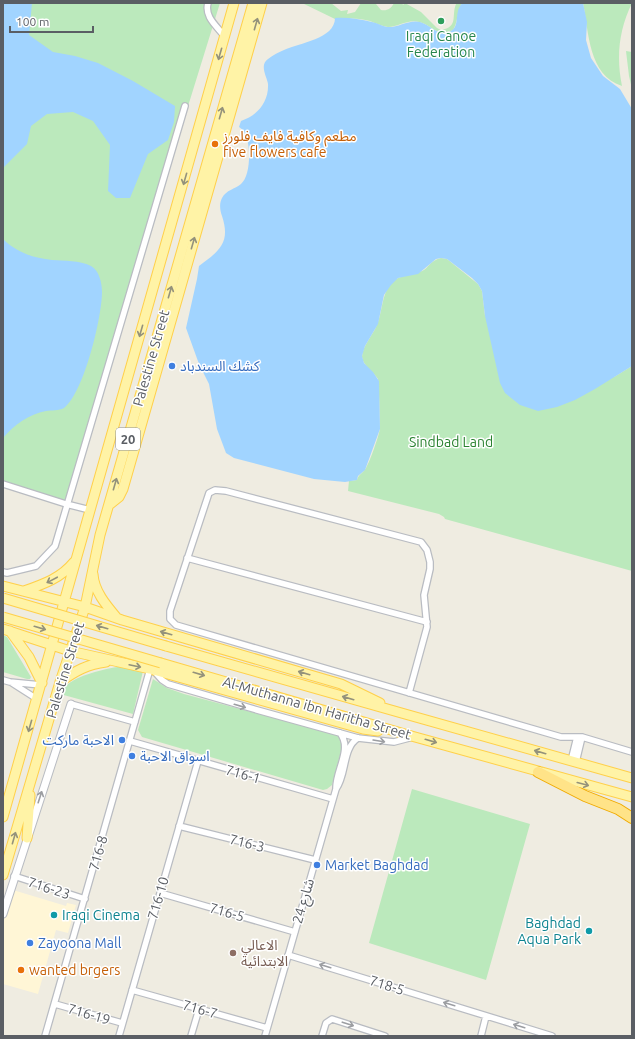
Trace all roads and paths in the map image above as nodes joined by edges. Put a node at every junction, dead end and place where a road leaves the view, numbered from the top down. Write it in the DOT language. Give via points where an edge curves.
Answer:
graph roads {
  1 [pos="208,3"];
  2 [pos="234,3"];
  3 [pos="253,3"];
  4 [pos="262,3"];
  5 [pos="225,37"];
  6 [pos="185,106"];
  7 [pos="191,156"];
  8 [pos="208,161"];
  9 [pos="155,343"];
  10 [pos="160,362"];
  11 [pos="3,484"];
  12 [pos="66,504"];
  13 [pos="109,504"];
  14 [pos="90,510"];
  15 [pos="85,530"];
  16 [pos="100,535"];
  17 [pos="188,558"];
  18 [pos="76,559"];
  19 [pos="93,565"];
  20 [pos="3,572"];
  21 [pos="3,586"];
  22 [pos="23,591"];
  23 [pos="3,598"];
  24 [pos="65,602"];
  25 [pos="85,607"];
  26 [pos="3,617"];
  27 [pos="116,618"];
  28 [pos="427,622"];
  29 [pos="7,630"];
  30 [pos="52,645"];
  31 [pos="70,651"];
  32 [pos="110,661"];
  33 [pos="152,670"];
  34 [pos="3,680"];
  35 [pos="10,682"];
  36 [pos="60,682"];
  37 [pos="42,684"];
  38 [pos="409,694"];
  39 [pos="37,699"];
  40 [pos="71,704"];
  41 [pos="405,714"];
  42 [pos="135,722"];
  43 [pos="340,733"];
  44 [pos="415,737"];
  45 [pos="579,737"];
  46 [pos="358,738"];
  47 [pos="130,741"];
  48 [pos="632,752"];
  49 [pos="198,761"];
  50 [pos="574,761"];
  51 [pos="538,772"];
  52 [pos="632,778"];
  53 [pos="30,784"];
  54 [pos="336,789"];
  55 [pos="632,797"];
  56 [pos="333,799"];
  57 [pos="3,817"];
  58 [pos="632,818"];
  59 [pos="179,826"];
  60 [pos="27,838"];
  61 [pos="315,860"];
  62 [pos="3,875"];
  63 [pos="14,876"];
  64 [pos="160,893"];
  65 [pos="84,899"];
  66 [pos="3,914"];
  67 [pos="295,932"];
  68 [pos="288,955"];
  69 [pos="132,990"];
  70 [pos="55,1004"];
  71 [pos="199,1009"];
  72 [pos="486,1016"];
  73 [pos="122,1023"];
  74 [pos="267,1028"];
  75 [pos="45,1036"];
  76 [pos="119,1036"];
  77 [pos="191,1036"];
  78 [pos="265,1036"];
  79 [pos="322,1036"];
  80 [pos="385,1036"];
  81 [pos="481,1036"];
  82 [pos="552,1036"];
  1 -- 5 [label="street" via="209,17"];
  2 -- 5 [label="main road, Palestine Street / 20"];
  8 -- 3 [label="main road, Palestine Street / 20, one-way"];
  10 -- 4 [label="main road, one-way"];
  5 -- 7 [label="main road, Palestine Street / 20, one-way"];
  6 -- 12 [label="street"];
  7 -- 8 [label="main road"];
  7 -- 14 [label="main road, Palestine Street / 20, one-way"];
  9 -- 8 [label="main road, Palestine Street / 20, one-way"];
  9 -- 10 [label="main road"];
  13 -- 9 [label="main road, Palestine Street / 20, one-way"];
  10 -- 13 [label="main road" via="123,489 119,497"];
  11 -- 12 [label="street"];
  12 -- 14 [label="street"];
  12 -- 20 [label="street" via="55,546 36,566"];
  13 -- 16 [label="main road, Palestine Street / 20"];
  14 -- 15 [label="main road, Palestine Street / 20"];
  15 -- 16 [label="main road" via="90,537 96,538"];
  15 -- 18 [label="main road, Palestine Street / 20"];
  16 -- 19 [label="main road, Palestine Street / 20"];
  17 -- 28 [label="street"];
  17 -- 28 [label="street" via="209,492 215,490 421,542 427,550 430,562 424,595"];
  17 -- 38 [label="street" via="170,611 170,619 176,625"];
  18 -- 22 [label="main road, one-way" via="70,568 52,580"];
  18 -- 24 [label="main road, Palestine Street / 20"];
  19 -- 25 [label="main road, Palestine Street / 20"];
  19 -- 27 [label="main road" via="95,585"];
  21 -- 22 [label="main road"];
  22 -- 24 [label="main road"];
  41 -- 23 [label="main road, Al-Muthanna ibn Haritha Street, one-way, bridge"];
  24 -- 25 [label="main road"];
  24 -- 30 [label="main road, Palestine Street / 20"];
  25 -- 27 [label="main road"];
  25 -- 31 [label="main road, Palestine Street / 20"];
  26 -- 44 [label="main road, Al-Muthanna ibn Haritha Street, one-way, bridge"];
  41 -- 27 [label="main road, one-way" via="341,684"];
  28 -- 38 [label="street"];
  29 -- 30 [label="main road"];
  29 -- 37 [label="main road" via="29,657"];
  30 -- 31 [label="main road"];
  30 -- 37 [label="main road, Palestine Street / 20"];
  31 -- 32 [label="main road"];
  31 -- 36 [label="main road, Palestine Street / 20"];
  32 -- 33 [label="main road, one-way"];
  32 -- 36 [label="main road" via="85,666"];
  33 -- 42 [label="street, 716-8"];
  33 -- 43 [label="street, one-way" via="168,684"];
  33 -- 44 [label="main road" via="364,729"];
  34 -- 35 [label="street"];
  35 -- 37 [label="street"];
  35 -- 39 [label="street"];
  36 -- 53 [label="main road, Palestine Street / 20"];
  37 -- 39 [label="main road, Palestine Street / 20"];
  38 -- 45 [label="street" via="561,737"];
  39 -- 57 [label="main road, Palestine Street / 20, one-way"];
  40 -- 42 [label="street"];
  60 -- 40 [label="street, one-way"];
  50 -- 41 [label="main road, Al-Muthanna ibn Haritha Street, one-way"];
  42 -- 47 [label="street, 716-8"];
  43 -- 46 [label="street"];
  43 -- 54 [label="street, شارع 24" via="345,746"];
  46 -- 44 [label="street, one-way" via="394,742"];
  44 -- 51 [label="main road, Al-Muthanna ibn Haritha Street, one-way"];
  45 -- 48 [label="street"];
  45 -- 50 [label="street"];
  46 -- 54 [label="street, شارع 24" via="350,748"];
  47 -- 49 [label="street, 716-1"];
  47 -- 65 [label="street, 716-8"];
  49 -- 56 [label="street, 716-1"];
  49 -- 59 [label="street, 716-10"];
  50 -- 52 [label="main road, Al-Muthanna ibn Haritha Street"];
  51 -- 55 [label="main road, Al-Muthanna ibn Haritha Street, one-way"];
  51 -- 58 [label="highway"];
  53 -- 60 [label="main road"];
  62 -- 53 [label="main road, Palestine Street / 20, one-way"];
  54 -- 56 [label="street, شارع 24"];
  56 -- 61 [label="street, شارع 24"];
  59 -- 61 [label="street, 716-3"];
  59 -- 64 [label="street, 716-10"];
  60 -- 63 [label="street"];
  61 -- 67 [label="street, شارع 24"];
  63 -- 65 [label="street, 716-23"];
  63 -- 66 [label="street"];
  64 -- 67 [label="street, 716-5"];
  64 -- 69 [label="street, 716-10"];
  65 -- 70 [label="street, 716-8"];
  67 -- 68 [label="street, شارع 24"];
  72 -- 68 [label="street, 718-5, one-way"];
  68 -- 74 [label="street, شارع 24"];
  69 -- 71 [label="street, 716-7"];
  69 -- 73 [label="street, 716-10"];
  70 -- 73 [label="street, 716-19"];
  70 -- 75 [label="street, 716-8"];
  71 -- 74 [label="street, 716-7"];
  71 -- 77 [label="street"];
  72 -- 81 [label="street"];
  82 -- 72 [label="street, 718-5, one-way"];
  73 -- 76 [label="street, 716-10"];
  74 -- 78 [label="street, شارع 24"];
  79 -- 80 [label="street, one-way" via="326,1023 332,1019"];
}
